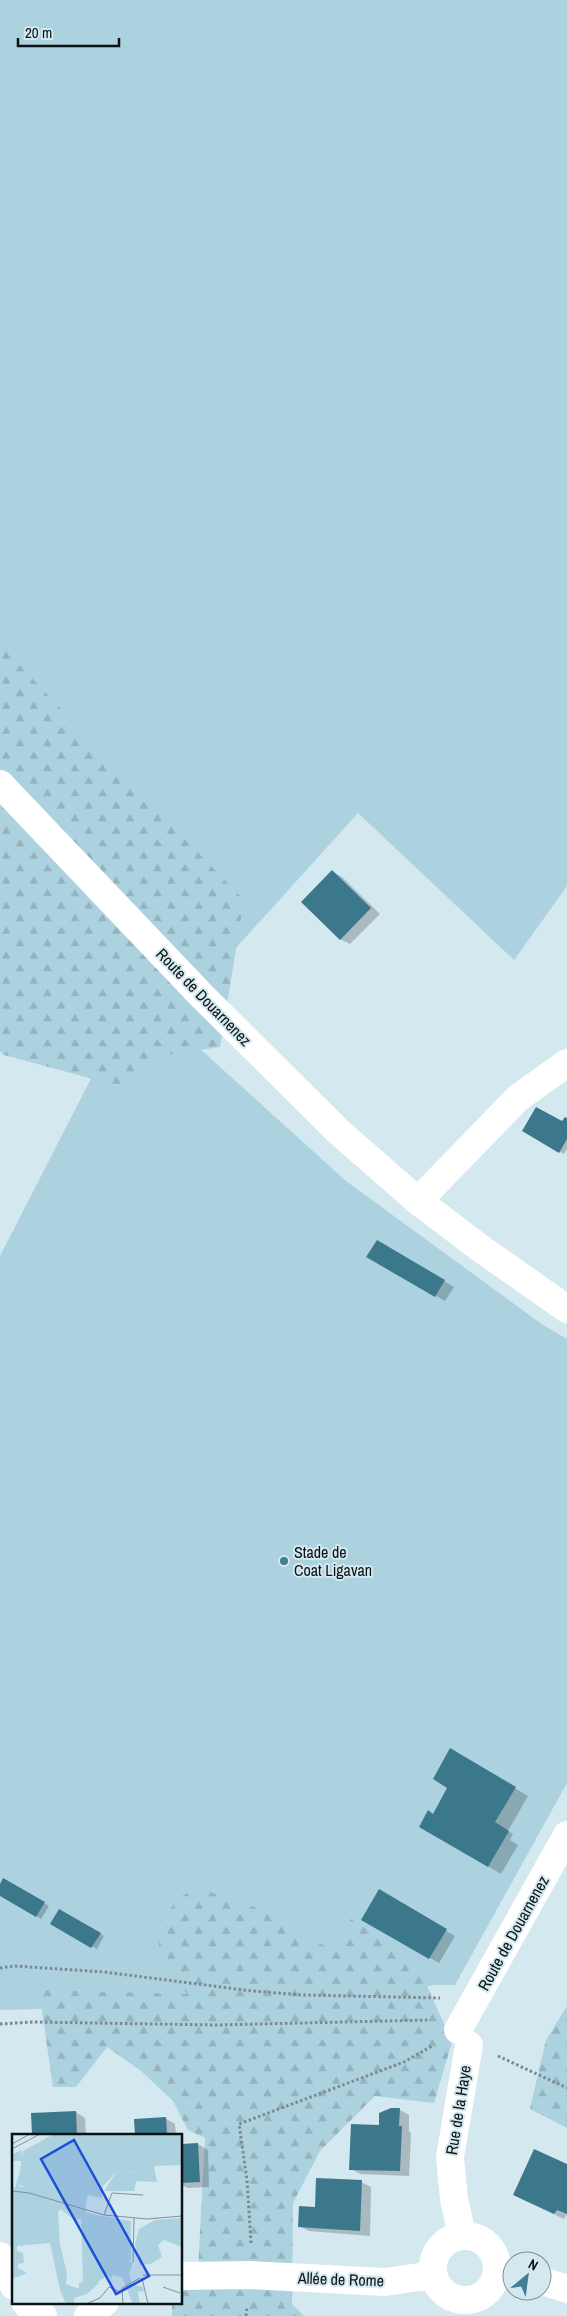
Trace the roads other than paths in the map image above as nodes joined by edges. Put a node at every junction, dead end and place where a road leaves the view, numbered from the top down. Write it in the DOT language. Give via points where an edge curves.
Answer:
graph roads {
  1 [pos="0,784"];
  2 [pos="567,1063"];
  3 [pos="418,1200"];
  4 [pos="567,1309"];
  5 [pos="567,1835"];
  6 [pos="459,2034"];
  7 [pos="462,2235"];
  8 [pos="0,2256"];
  9 [pos="502,2271"];
  10 [pos="433,2275"];
  11 [pos="182,2276"];
  12 [pos="502,2276"];
  13 [pos="12,2282"];
  14 [pos="552,2284"];
  15 [pos="567,2289"];
  16 [pos="27,2304"];
  17 [pos="103,2304"];
  18 [pos="470,2308"];
  19 [pos="44,2316"];
  20 [pos="88,2316"];
  1 -- 3 [label="street, Route de Douarnenez" via="200,994 339,1132"];
  2 -- 3 [label="street" via="518,1098"];
  3 -- 4 [label="street, Route de Douarnenez"];
  5 -- 6 [label="street, Route de Douarnenez"];
  6 -- 7 [label="street, Rue de la Haye" via="450,2157"];
  7 -- 9 [label="street" via="481,2239"];
  7 -- 10 [label="street" via="453,2237 438,2249"];
  8 -- 13 [label="street"];
  10 -- 11 [label="street, Allée de Rome" via="385,2282 249,2275"];
  10 -- 18 [label="street" via="450,2297"];
  12 -- 18 [label="street"];
  14 -- 15 [label="street"];
  16 -- 19 [label="street"];
  17 -- 20 [label="street"];
}
